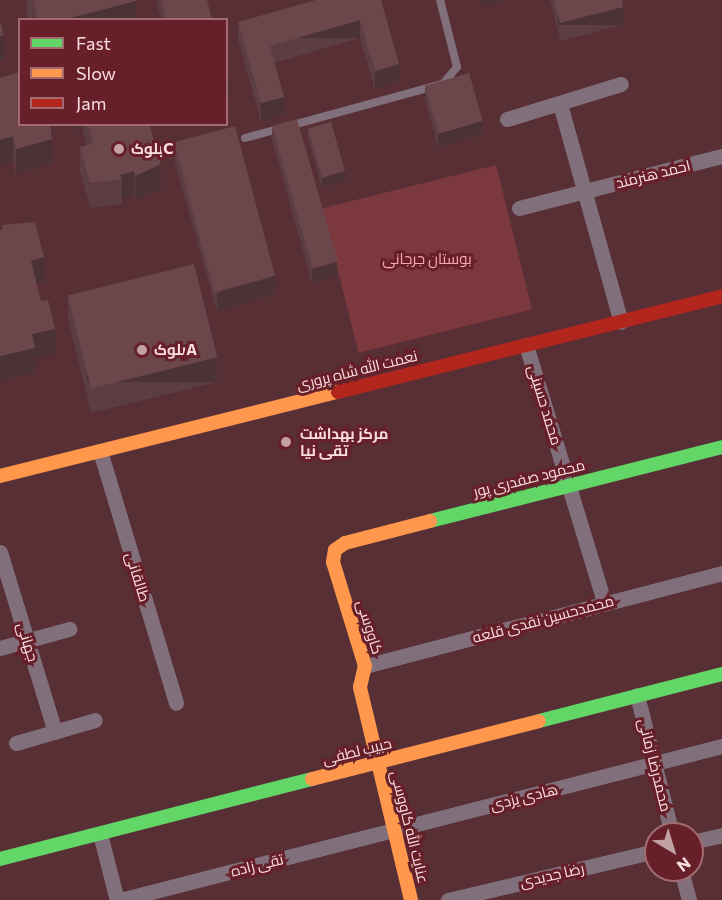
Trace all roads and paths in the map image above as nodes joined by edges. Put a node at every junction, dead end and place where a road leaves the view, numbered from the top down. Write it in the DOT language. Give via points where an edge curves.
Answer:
graph roads {
  1 [pos="440,0"];
  2 [pos="621,84"];
  3 [pos="560,104"];
  4 [pos="507,119"];
  5 [pos="245,138"];
  6 [pos="722,156"];
  7 [pos="585,192"];
  8 [pos="519,208"];
  9 [pos="722,296"];
  10 [pos="621,322"];
  11 [pos="526,345"];
  12 [pos="722,447"];
  13 [pos="100,451"];
  14 [pos="0,476"];
  15 [pos="569,485"];
  16 [pos="345,543"];
  17 [pos="0,552"];
  18 [pos="722,573"];
  19 [pos="604,602"];
  20 [pos="69,629"];
  21 [pos="27,641"];
  22 [pos="0,648"];
  23 [pos="365,666"];
  24 [pos="722,674"];
  25 [pos="637,695"];
  26 [pos="176,703"];
  27 [pos="94,720"];
  28 [pos="55,732"];
  29 [pos="16,743"];
  30 [pos="722,746"];
  31 [pos="376,763"];
  32 [pos="654,763"];
  33 [pos="669,822"];
  34 [pos="394,830"];
  35 [pos="100,834"];
  36 [pos="722,836"];
  37 [pos="704,840"];
  38 [pos="644,854"];
  39 [pos="0,859"];
  40 [pos="684,882"];
  41 [pos="119,900"];
  42 [pos="411,900"];
  43 [pos="448,900"];
  44 [pos="689,900"];
  1 -- 5 [label="lane" via="457,67 443,84"];
  2 -- 3 [label="street"];
  3 -- 4 [label="street"];
  3 -- 7 [label="street"];
  6 -- 7 [label="street, احمد هنرمند"];
  7 -- 8 [label="street, احمد هنرمند"];
  7 -- 10 [label="street"];
  9 -- 10 [label="street, نعمت الله شاه پروری"];
  10 -- 11 [label="street, نعمت الله شاه پروری"];
  11 -- 13 [label="street, نعمت الله شاه پروری"];
  11 -- 15 [label="street, محمد حسینی"];
  12 -- 15 [label="street, محمود صفدری پور"];
  13 -- 14 [label="street, نعمت الله شاه پروری"];
  13 -- 26 [label="street, طالقانی"];
  15 -- 16 [label="street, محمود صفدری پور"];
  15 -- 19 [label="street, محمد حسینی"];
  16 -- 23 [label="street, کاووسی" via="335,550 333,562"];
  17 -- 21 [label="street, جهانی"];
  18 -- 19 [label="street, محمدحسین نقدی قلعه"];
  19 -- 23 [label="street, محمدحسین نقدی قلعه"];
  20 -- 21 [label="street"];
  21 -- 22 [label="street"];
  21 -- 28 [label="street, جهانی"];
  23 -- 31 [label="street, کاووسی" via="360,687"];
  24 -- 25 [label="street, حبیب لطفی"];
  25 -- 31 [label="street, حبیب لطفی"];
  25 -- 32 [label="street, محمدرضا زمانی"];
  27 -- 28 [label="street"];
  28 -- 29 [label="street"];
  30 -- 32 [label="street, هادی یزدی"];
  31 -- 34 [label="street, عنایت‌ الله کاووسی"];
  31 -- 35 [label="street, حبیب لطفی"];
  32 -- 33 [label="street, محمدرضا زمانی"];
  32 -- 34 [label="street, هادی یزدی"];
  34 -- 41 [label="street, تقی زاده"];
  34 -- 42 [label="street, عنایت‌ الله کاووسی"];
  35 -- 39 [label="street, حبیب لطفی"];
  35 -- 41 [label="street"];
  36 -- 37 [label="street"];
  38 -- 43 [label="street, رضا جدیدی"];
  40 -- 44 [label="street"];
}
